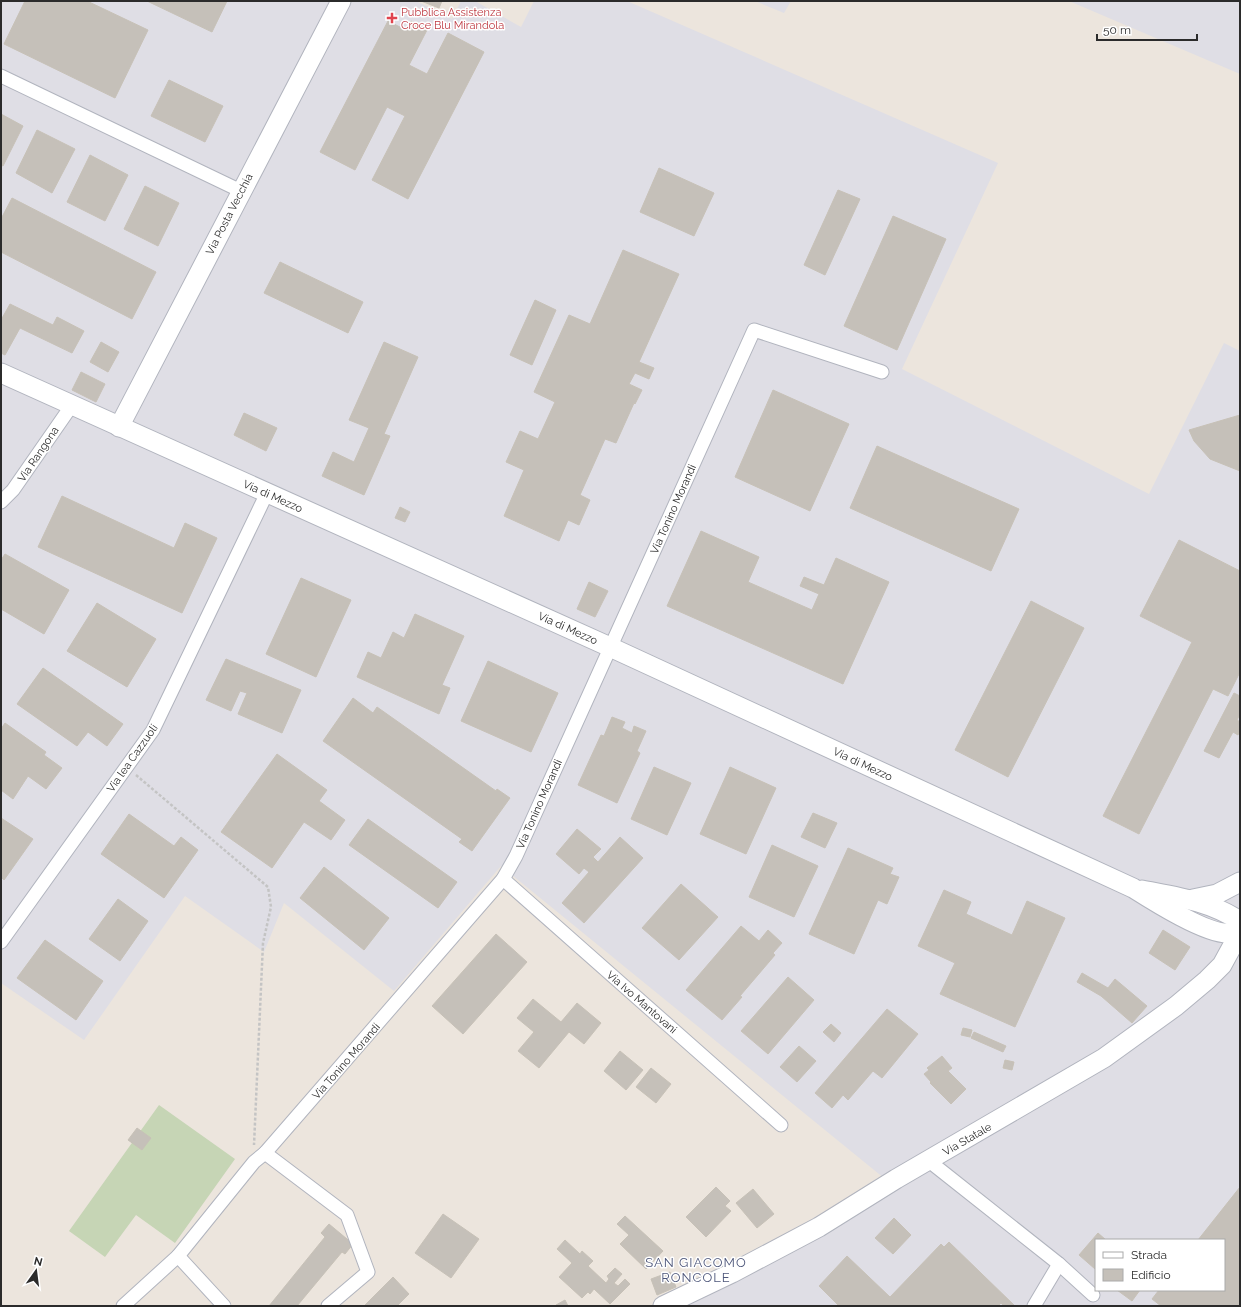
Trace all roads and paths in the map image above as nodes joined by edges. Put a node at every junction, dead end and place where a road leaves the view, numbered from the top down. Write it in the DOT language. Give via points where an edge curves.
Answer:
graph roads {
  1 [pos="341,1"];
  2 [pos="1,76"];
  3 [pos="241,191"];
  4 [pos="882,372"];
  5 [pos="1,373"];
  6 [pos="72,405"];
  7 [pos="119,427"];
  8 [pos="267,493"];
  9 [pos="1,502"];
  10 [pos="610,647"];
  11 [pos="126,767"];
  12 [pos="503,880"];
  13 [pos="1240,882"];
  14 [pos="1133,888"];
  15 [pos="1193,899"];
  16 [pos="1240,921"];
  17 [pos="1240,927"];
  18 [pos="1216,932"];
  19 [pos="1240,932"];
  20 [pos="1,942"];
  21 [pos="1240,959"];
  22 [pos="1222,965"];
  23 [pos="781,1125"];
  24 [pos="265,1153"];
  25 [pos="929,1161"];
  26 [pos="254,1162"];
  27 [pos="178,1256"];
  28 [pos="1059,1264"];
  29 [pos="1093,1295"];
  30 [pos="123,1306"];
  31 [pos="224,1306"];
  32 [pos="328,1306"];
  33 [pos="663,1306"];
  34 [pos="1034,1306"];
  1 -- 3 [label="street, Via Posta Vecchia"];
  2 -- 3 [label="street"];
  3 -- 7 [label="street, Via Posta Vecchia"];
  4 -- 10 [label="street, Via Tonino Morandi" via="754,330"];
  5 -- 6 [label="street, Via di Mezzo"];
  6 -- 7 [label="street, Via di Mezzo"];
  6 -- 9 [label="street, Via Rangona" via="13,490"];
  7 -- 8 [label="street, Via di Mezzo"];
  8 -- 10 [label="street, Via di Mezzo"];
  8 -- 11 [label="street, Via lea Cazzuoli" via="153,730"];
  10 -- 12 [label="street, Via Tonino Morandi"];
  10 -- 14 [label="street, Via di Mezzo"];
  11 -- 20 [label="street, Via lea Cazzuoli"];
  11 -- 26 [label="path" via="268,887 271,907 264,943"];
  12 -- 23 [label="street, Via Ivo Mantovani"];
  12 -- 24 [label="street, Via Tonino Morandi"];
  13 -- 15 [label="street" via="1217,894"];
  14 -- 15 [label="street"];
  14 -- 18 [label="street" via="1165,909"];
  15 -- 16 [label="street" via="1223,910"];
  17 -- 18 [label="street" via="1230,933"];
  18 -- 22 [label="street" via="1223,944"];
  19 -- 22 [label="street, Via Statale"];
  21 -- 22 [label="street"];
  22 -- 25 [label="street, Via Statale" via="1176,1006 1104,1058"];
  24 -- 26 [label="street, Via Tonino Morandi"];
  24 -- 32 [label="street" via="347,1215 368,1272"];
  25 -- 28 [label="street"];
  25 -- 33 [label="street, Via Statale" via="819,1227"];
  26 -- 27 [label="street, Via Tonino Morandi"];
  27 -- 30 [label="street, Via Tonino Morandi"];
  27 -- 31 [label="street"];
  28 -- 29 [label="street"];
  28 -- 34 [label="street"];
}
